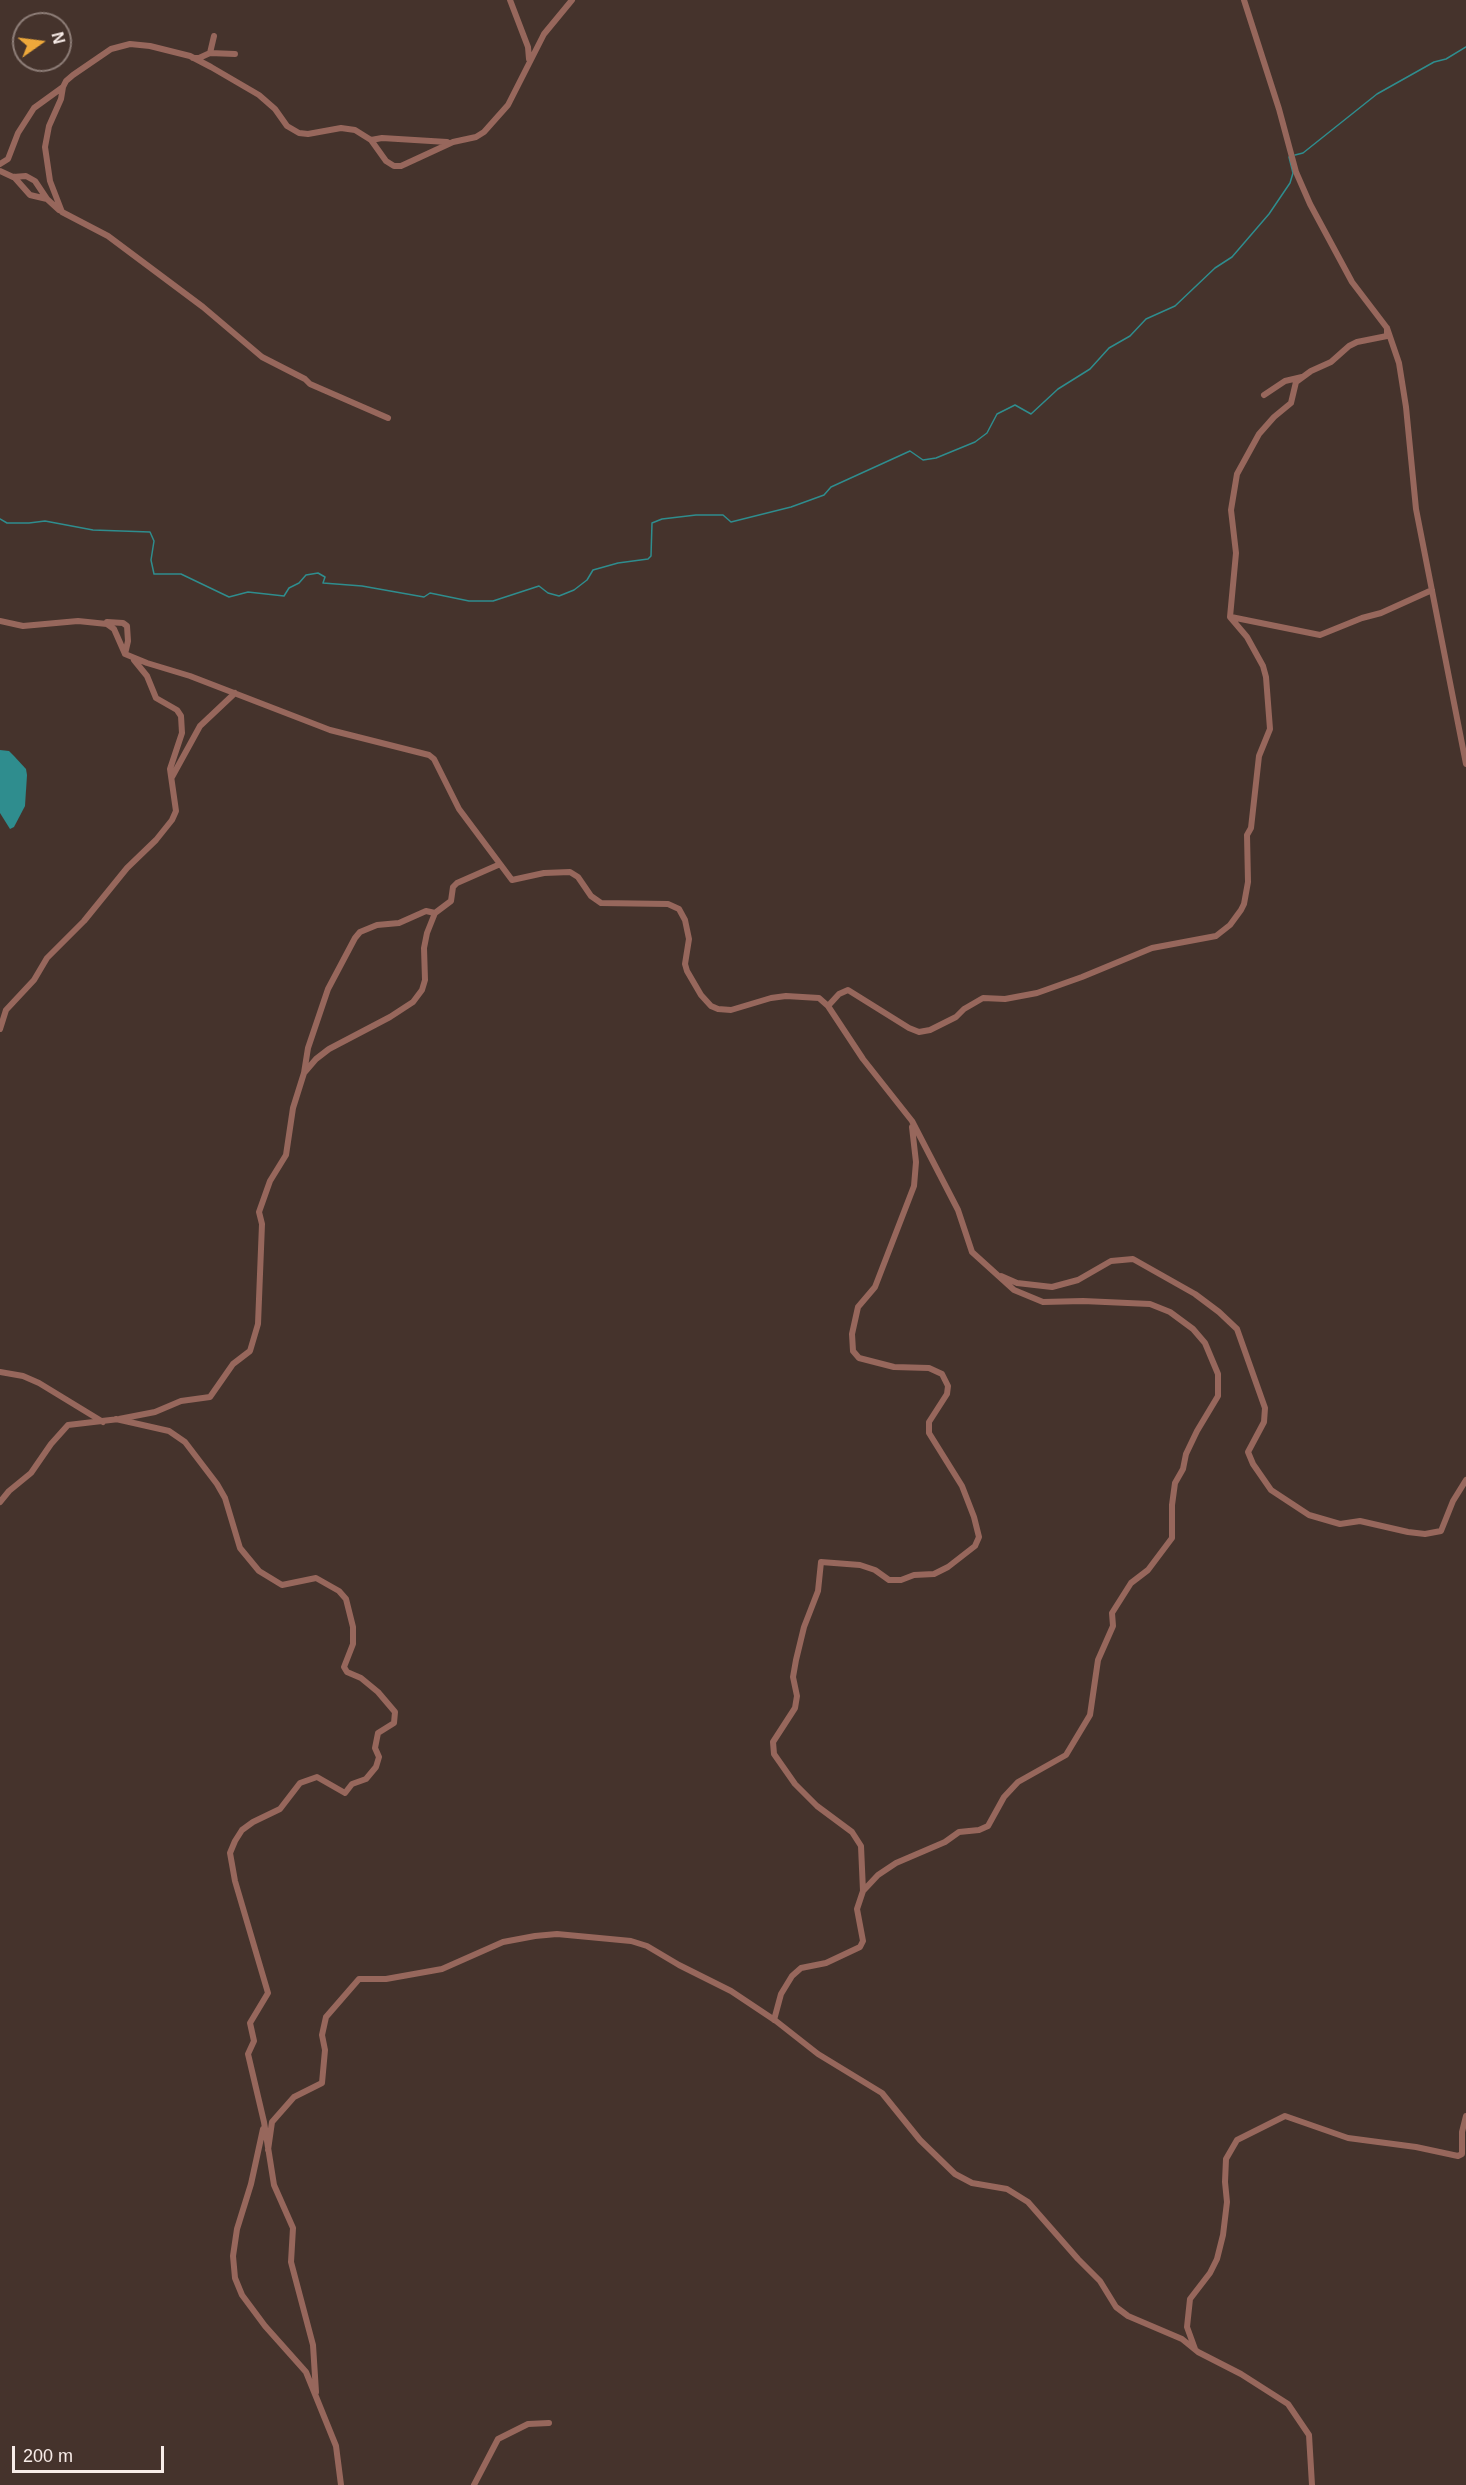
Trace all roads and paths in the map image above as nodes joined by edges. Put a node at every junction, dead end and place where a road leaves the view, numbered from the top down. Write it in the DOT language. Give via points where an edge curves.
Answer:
graph roads {
  1 [pos="510,0"];
  2 [pos="572,0"];
  3 [pos="1244,0"];
  4 [pos="214,36"];
  5 [pos="210,53"];
  6 [pos="235,54"];
  7 [pos="190,56"];
  8 [pos="530,59"];
  9 [pos="63,87"];
  10 [pos="370,140"];
  11 [pos="453,142"];
  12 [pos="0,164"];
  13 [pos="0,171"];
  14 [pos="13,177"];
  15 [pos="47,199"];
  16 [pos="62,212"];
  17 [pos="1387,328"];
  18 [pos="1303,377"];
  19 [pos="1264,395"];
  20 [pos="388,418"];
  21 [pos="1432,590"];
  22 [pos="1230,617"];
  23 [pos="0,621"];
  24 [pos="100,623"];
  25 [pos="126,654"];
  26 [pos="235,693"];
  27 [pos="1466,764"];
  28 [pos="172,777"];
  29 [pos="498,865"];
  30 [pos="435,913"];
  31 [pos="828,1006"];
  32 [pos="0,1029"];
  33 [pos="304,1073"];
  34 [pos="912,1121"];
  35 [pos="998,1275"];
  36 [pos="0,1372"];
  37 [pos="116,1419"];
  38 [pos="103,1422"];
  39 [pos="1466,1480"];
  40 [pos="0,1502"];
  41 [pos="863,1891"];
  42 [pos="774,2020"];
  43 [pos="1466,2116"];
  44 [pos="264,2122"];
  45 [pos="268,2150"];
  46 [pos="1195,2350"];
  47 [pos="316,2392"];
  48 [pos="549,2423"];
  49 [pos="341,2485"];
  50 [pos="474,2485"];
  51 [pos="1312,2485"];
  1 -- 8 [label="street"];
  2 -- 8 [label="street" via="544,34"];
  3 -- 17 [label="street" via="1296,172 1352,282"];
  4 -- 5 [label="street"];
  5 -- 6 [label="street"];
  5 -- 7 [label="street" via="199,58"];
  7 -- 9 [label="street" via="150,46 116,46 73,75"];
  7 -- 10 [label="street" via="259,95 295,131 308,134 346,128"];
  8 -- 11 [label="street" via="517,90 493,123 476,137"];
  9 -- 12 [label="street" via="29,114 8,159"];
  9 -- 16 [label="street" via="45,147 50,181"];
  10 -- 11 [label="street"];
  10 -- 11 [label="street" via="396,167"];
  13 -- 14 [label="street"];
  14 -- 15 [label="street" via="30,195"];
  14 -- 15 [label="street" via="26,176 35,181"];
  15 -- 16 [label="street"];
  16 -- 20 [label="street" via="108,236 262,357 310,384"];
  17 -- 18 [label="street" via="1387,336 1357,342"];
  17 -- 21 [label="street" via="1399,363 1416,509"];
  18 -- 19 [label="street" via="1292,378"];
  18 -- 22 [label="street" via="1295,385 1292,403 1259,434 1237,474 1231,510 1236,553"];
  21 -- 22 [label="street" via="1316,636"];
  21 -- 27 [label="street"];
  22 -- 31 [label="street" via="1263,666 1270,729 1259,756 1247,835 1245,902 1223,932 1213,938 1152,948 1036,993 1005,999 983,998 924,1032 890,1018 848,990"];
  23 -- 24 [label="street" via="23,626 68,621"];
  24 -- 25 [label="street" via="114,629"];
  24 -- 25 [label="street" via="117,622 127,627"];
  25 -- 26 [label="street"];
  25 -- 28 [label="street" via="147,676 156,698 181,716 182,733 171,764"];
  26 -- 28 [label="street" via="200,726"];
  26 -- 29 [label="street" via="330,730 429,755 451,796 493,852"];
  28 -- 32 [label="street" via="176,802 172,820 84,921 46,958 34,980 6,1010"];
  29 -- 30 [label="street" via="457,883 451,901"];
  29 -- 31 [label="street" via="514,881 544,873 574,873 587,892 601,903 677,906 684,916 689,939 687,971 701,995 718,1010 786,996 819,998"];
  30 -- 33 [label="street" via="424,948 425,980 413,1002 329,1049"];
  30 -- 33 [label="street" via="426,911 399,923 377,925 355,938 328,989 308,1048"];
  31 -- 34 [label="street"];
  33 -- 37 [label="street" via="293,1108 286,1155 270,1181 259,1212 261,1281 253,1345 233,1364 210,1397"];
  34 -- 35 [label="street" via="958,1210 972,1252"];
  34 -- 41 [label="street" via="914,1186 875,1287 858,1307 853,1351 858,1358 894,1367 928,1368 942,1374 948,1386 929,1422 929,1433 962,1486 979,1537 975,1546 948,1568 901,1580 889,1580 860,1565 821,1563 819,1591 796,1660 795,1708 773,1742 774,1754 795,1784 852,1832 861,1846"];
  35 -- 39 [label="street" via="1017,1283 1052,1287 1078,1280 1111,1261 1133,1259 1220,1312 1237,1329 1265,1408 1264,1422 1248,1452 1253,1464 1271,1490 1309,1515 1340,1524 1360,1521 1408,1532 1441,1531"];
  35 -- 41 [label="street" via="1014,1290 1043,1302 1150,1304 1170,1312 1205,1343 1218,1374 1218,1396 1197,1431 1175,1483 1172,1538 1148,1570 1131,1583 1112,1613 1113,1626 1098,1660 1090,1715 1066,1755 1018,1782 1004,1797 988,1826 959,1832 896,1863"];
  36 -- 38 [label="street" via="23,1376"];
  37 -- 38 [label="street"];
  37 -- 44 [label="street" via="169,1431 185,1442 217,1484 240,1548 259,1571 282,1585 316,1578 339,1591 346,1599 353,1627 353,1644 344,1667 378,1692 395,1712 394,1723 378,1733 375,1748 379,1757 366,1779 352,1784 345,1793 317,1777 300,1783 280,1809 242,1830 230,1853 268,1993 250,2023 254,2041 248,2054"];
  38 -- 40 [label="street" via="76,1423 64,1428 31,1473"];
  41 -- 42 [label="street" via="857,1909 863,1941 860,1947 796,1972 781,1994"];
  42 -- 45 [label="street" via="731,1991 639,1943 557,1934 503,1942 442,1969 386,1979 359,1979 326,2017 322,2083 294,2097 272,2122"];
  42 -- 46 [label="street" via="818,2054 882,2093 920,2140 955,2174 972,2183 1007,2189 1028,2202 1100,2281 1116,2307 1182,2339"];
  43 -- 46 [label="street" via="1462,2154 1458,2156 1348,2138 1285,2116 1237,2140 1226,2159 1227,2202 1217,2259 1190,2299 1187,2327"];
  44 -- 45 [label="street"];
  44 -- 47 [label="street" via="237,2229 235,2278 242,2295 306,2373"];
  45 -- 47 [label="street" via="274,2185 293,2228 291,2262 313,2345"];
  46 -- 51 [label="street" via="1288,2404 1309,2435"];
  47 -- 49 [label="street" via="336,2446"];
  48 -- 50 [label="street" via="528,2424 498,2439"];
}
